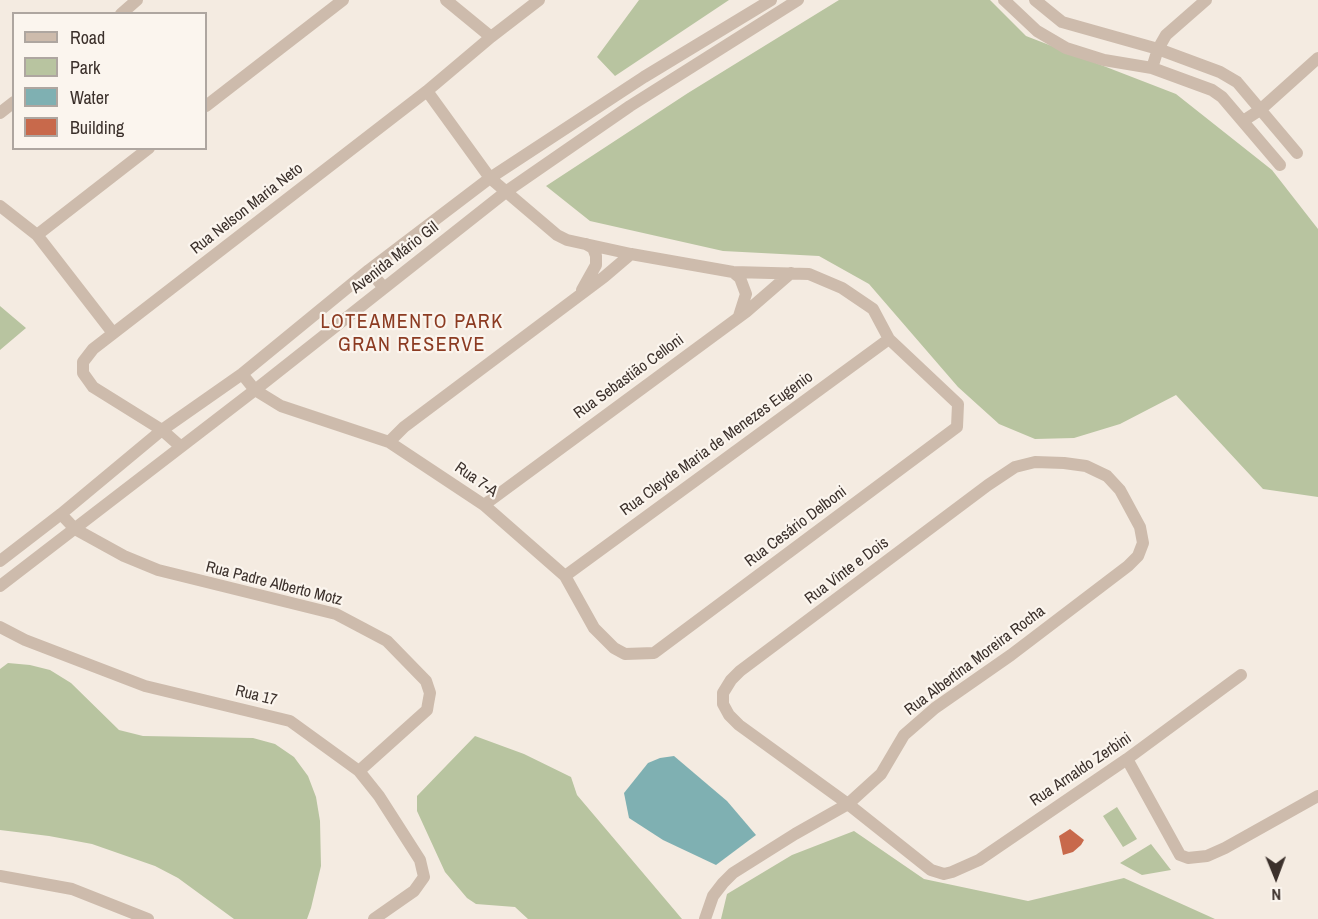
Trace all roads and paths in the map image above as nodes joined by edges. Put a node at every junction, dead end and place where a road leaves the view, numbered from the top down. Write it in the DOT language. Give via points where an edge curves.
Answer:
graph roads {
  1 [pos="137,0"];
  2 [pos="343,0"];
  3 [pos="446,0"];
  4 [pos="539,0"];
  5 [pos="771,0"];
  6 [pos="798,0"];
  7 [pos="1035,0"];
  8 [pos="1206,0"];
  9 [pos="1012,3"];
  10 [pos="123,12"];
  11 [pos="752,12"];
  12 [pos="759,24"];
  13 [pos="491,37"];
  14 [pos="1158,49"];
  15 [pos="1318,58"];
  16 [pos="1152,68"];
  17 [pos="427,92"];
  18 [pos="621,92"];
  19 [pos="12,104"];
  20 [pos="207,104"];
  21 [pos="630,106"];
  22 [pos="1260,110"];
  23 [pos="0,113"];
  24 [pos="1243,121"];
  25 [pos="147,150"];
  26 [pos="1297,153"];
  27 [pos="1280,165"];
  28 [pos="490,178"];
  29 [pos="507,191"];
  30 [pos="0,206"];
  31 [pos="37,235"];
  32 [pos="586,244"];
  33 [pos="631,254"];
  34 [pos="369,270"];
  35 [pos="733,272"];
  36 [pos="791,273"];
  37 [pos="384,288"];
  38 [pos="576,298"];
  39 [pos="738,317"];
  40 [pos="113,333"];
  41 [pos="889,339"];
  42 [pos="242,374"];
  43 [pos="255,390"];
  44 [pos="162,430"];
  45 [pos="388,442"];
  46 [pos="180,446"];
  47 [pos="1015,466"];
  48 [pos="484,505"];
  49 [pos="61,514"];
  50 [pos="75,529"];
  51 [pos="0,561"];
  52 [pos="565,576"];
  53 [pos="0,586"];
  54 [pos="0,627"];
  55 [pos="654,653"];
  56 [pos="1241,675"];
  57 [pos="1127,759"];
  58 [pos="359,771"];
  59 [pos="1318,796"];
  60 [pos="848,804"];
  61 [pos="0,876"];
  62 [pos="148,919"];
  63 [pos="375,919"];
  64 [pos="705,919"];
  1 -- 10 [label="street"];
  2 -- 20 [label="street"];
  3 -- 13 [label="street"];
  4 -- 13 [label="street, Rua Nelson Maria Neto"];
  5 -- 11 [label="street, Avenida Mário Gil"];
  6 -- 12 [label="street, Avenida Mário Gil"];
  7 -- 14 [label="street" via="1062,22"];
  8 -- 14 [label="street" via="1166,35"];
  9 -- 16 [label="street" via="1037,31 1066,48 1104,60"];
  11 -- 12 [label="street"];
  11 -- 18 [label="street, Avenida Mário Gil"];
  12 -- 21 [label="street, Avenida Mário Gil"];
  13 -- 17 [label="street, Rua Nelson Maria Neto"];
  14 -- 16 [label="street"];
  14 -- 22 [label="street" via="1237,82"];
  15 -- 22 [label="street"];
  16 -- 24 [label="street" via="1212,90"];
  17 -- 28 [label="street"];
  17 -- 40 [label="street, Rua Nelson Maria Neto"];
  18 -- 21 [label="street"];
  18 -- 28 [label="street, Avenida Mário Gil"];
  19 -- 23 [label="street"];
  21 -- 29 [label="street, Avenida Mário Gil"];
  22 -- 24 [label="street"];
  22 -- 26 [label="street"];
  24 -- 27 [label="street"];
  25 -- 31 [label="street"];
  28 -- 29 [label="street"];
  28 -- 34 [label="street, Avenida Mário Gil"];
  29 -- 32 [label="street" via="557,235"];
  29 -- 37 [label="street, Avenida Mário Gil"];
  30 -- 31 [label="street"];
  31 -- 40 [label="street"];
  32 -- 33 [label="street"];
  32 -- 38 [label="street" via="593,248 596,265"];
  33 -- 35 [label="street"];
  33 -- 38 [label="street"];
  34 -- 37 [label="street"];
  34 -- 42 [label="street, Avenida Mário Gil"];
  35 -- 36 [label="street"];
  35 -- 39 [label="street" via="746,294"];
  36 -- 39 [label="street, Rua Sebastião Celloni"];
  36 -- 41 [label="street" via="809,274 873,309"];
  37 -- 43 [label="street, Avenida Mário Gil"];
  38 -- 45 [label="street"];
  39 -- 48 [label="street, Rua Sebastião Celloni"];
  40 -- 44 [label="street, Rua Nelson Maria Neto" via="88,355 83,373 93,387"];
  41 -- 52 [label="street, Rua Cleyde Maria de Menezes Eugenio"];
  41 -- 55 [label="street, Rua Cesário Delboni" via="958,404 957,428"];
  42 -- 43 [label="street, Rua 7-A"];
  42 -- 44 [label="street, Avenida Mário Gil"];
  43 -- 45 [label="street, Rua 7-A" via="281,406"];
  43 -- 46 [label="street, Avenida Mário Gil"];
  44 -- 46 [label="street, Rua Nelson Maria Neto"];
  44 -- 49 [label="street, Avenida Mário Gil"];
  45 -- 48 [label="street, Rua 7-A"];
  46 -- 50 [label="street, Avenida Mário Gil"];
  47 -- 60 [label="street, Rua Vinte e Dois" via="740,671 723,693 723,704 739,725"];
  47 -- 60 [label="street, Rua Albertina Moreira Rocha" via="1064,463 1086,466 1107,476 1140,527 1141,549 1128,566 935,708 904,735 881,774"];
  48 -- 52 [label="street, Rua 7-A"];
  49 -- 50 [label="street, Rua Padre Alberto Motz"];
  49 -- 51 [label="street, Avenida Mário Gil"];
  50 -- 53 [label="street, Avenida Mário Gil"];
  50 -- 58 [label="street, Rua Padre Alberto Motz" via="158,570 336,614 387,641 426,681 430,693 427,710"];
  52 -- 55 [label="street, Rua 7-A" via="594,628 614,648 625,654"];
  54 -- 58 [label="street, Rua 17" via="145,686 290,721"];
  56 -- 57 [label="street, Rua Arnaldo Zerbini"];
  57 -- 59 [label="street" via="1180,855 1188,858 1207,856 1225,848"];
  57 -- 60 [label="street, Rua Arnaldo Zerbini" via="979,860 944,874 931,870"];
  58 -- 63 [label="street, Rua 17" via="380,796 420,860 424,877 414,891"];
  60 -- 64 [label="street, Rua Albertina Moreira Rocha" via="734,873 713,896"];
  61 -- 62 [label="street" via="72,889"];
}
